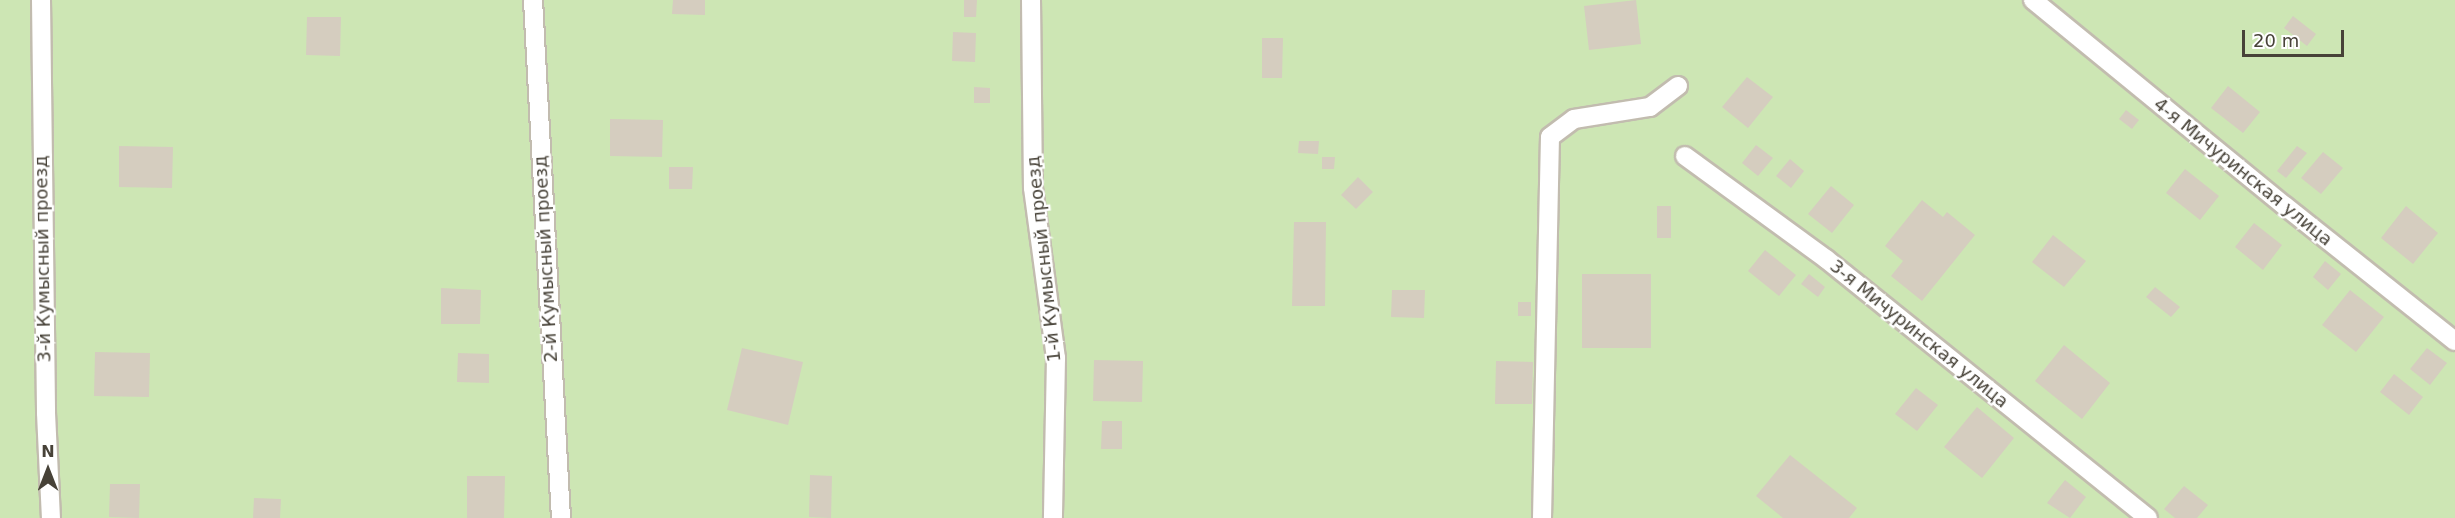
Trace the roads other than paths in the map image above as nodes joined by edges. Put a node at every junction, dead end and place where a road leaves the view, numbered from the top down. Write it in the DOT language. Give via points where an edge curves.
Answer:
graph roads {
  1 [pos="41,0"];
  2 [pos="533,0"];
  3 [pos="1031,0"];
  4 [pos="2033,0"];
  5 [pos="1678,86"];
  6 [pos="1685,156"];
  7 [pos="2455,341"];
  8 [pos="51,518"];
  9 [pos="561,518"];
  10 [pos="1053,518"];
  11 [pos="1542,518"];
  12 [pos="2148,518"];
  1 -- 8 [label="lane, 3-й Кумысный проезд"];
  2 -- 9 [label="lane, 2-й Кумысный проезд"];
  3 -- 10 [label="lane, 1-й Кумысный проезд" via="1033,188 1056,358"];
  4 -- 7 [label="lane, 4-я Мичуринская улица"];
  5 -- 11 [label="lane" via="1650,107 1575,119 1550,137"];
  6 -- 12 [label="lane, 3-я Мичуринская улица" via="1826,259"];
}
